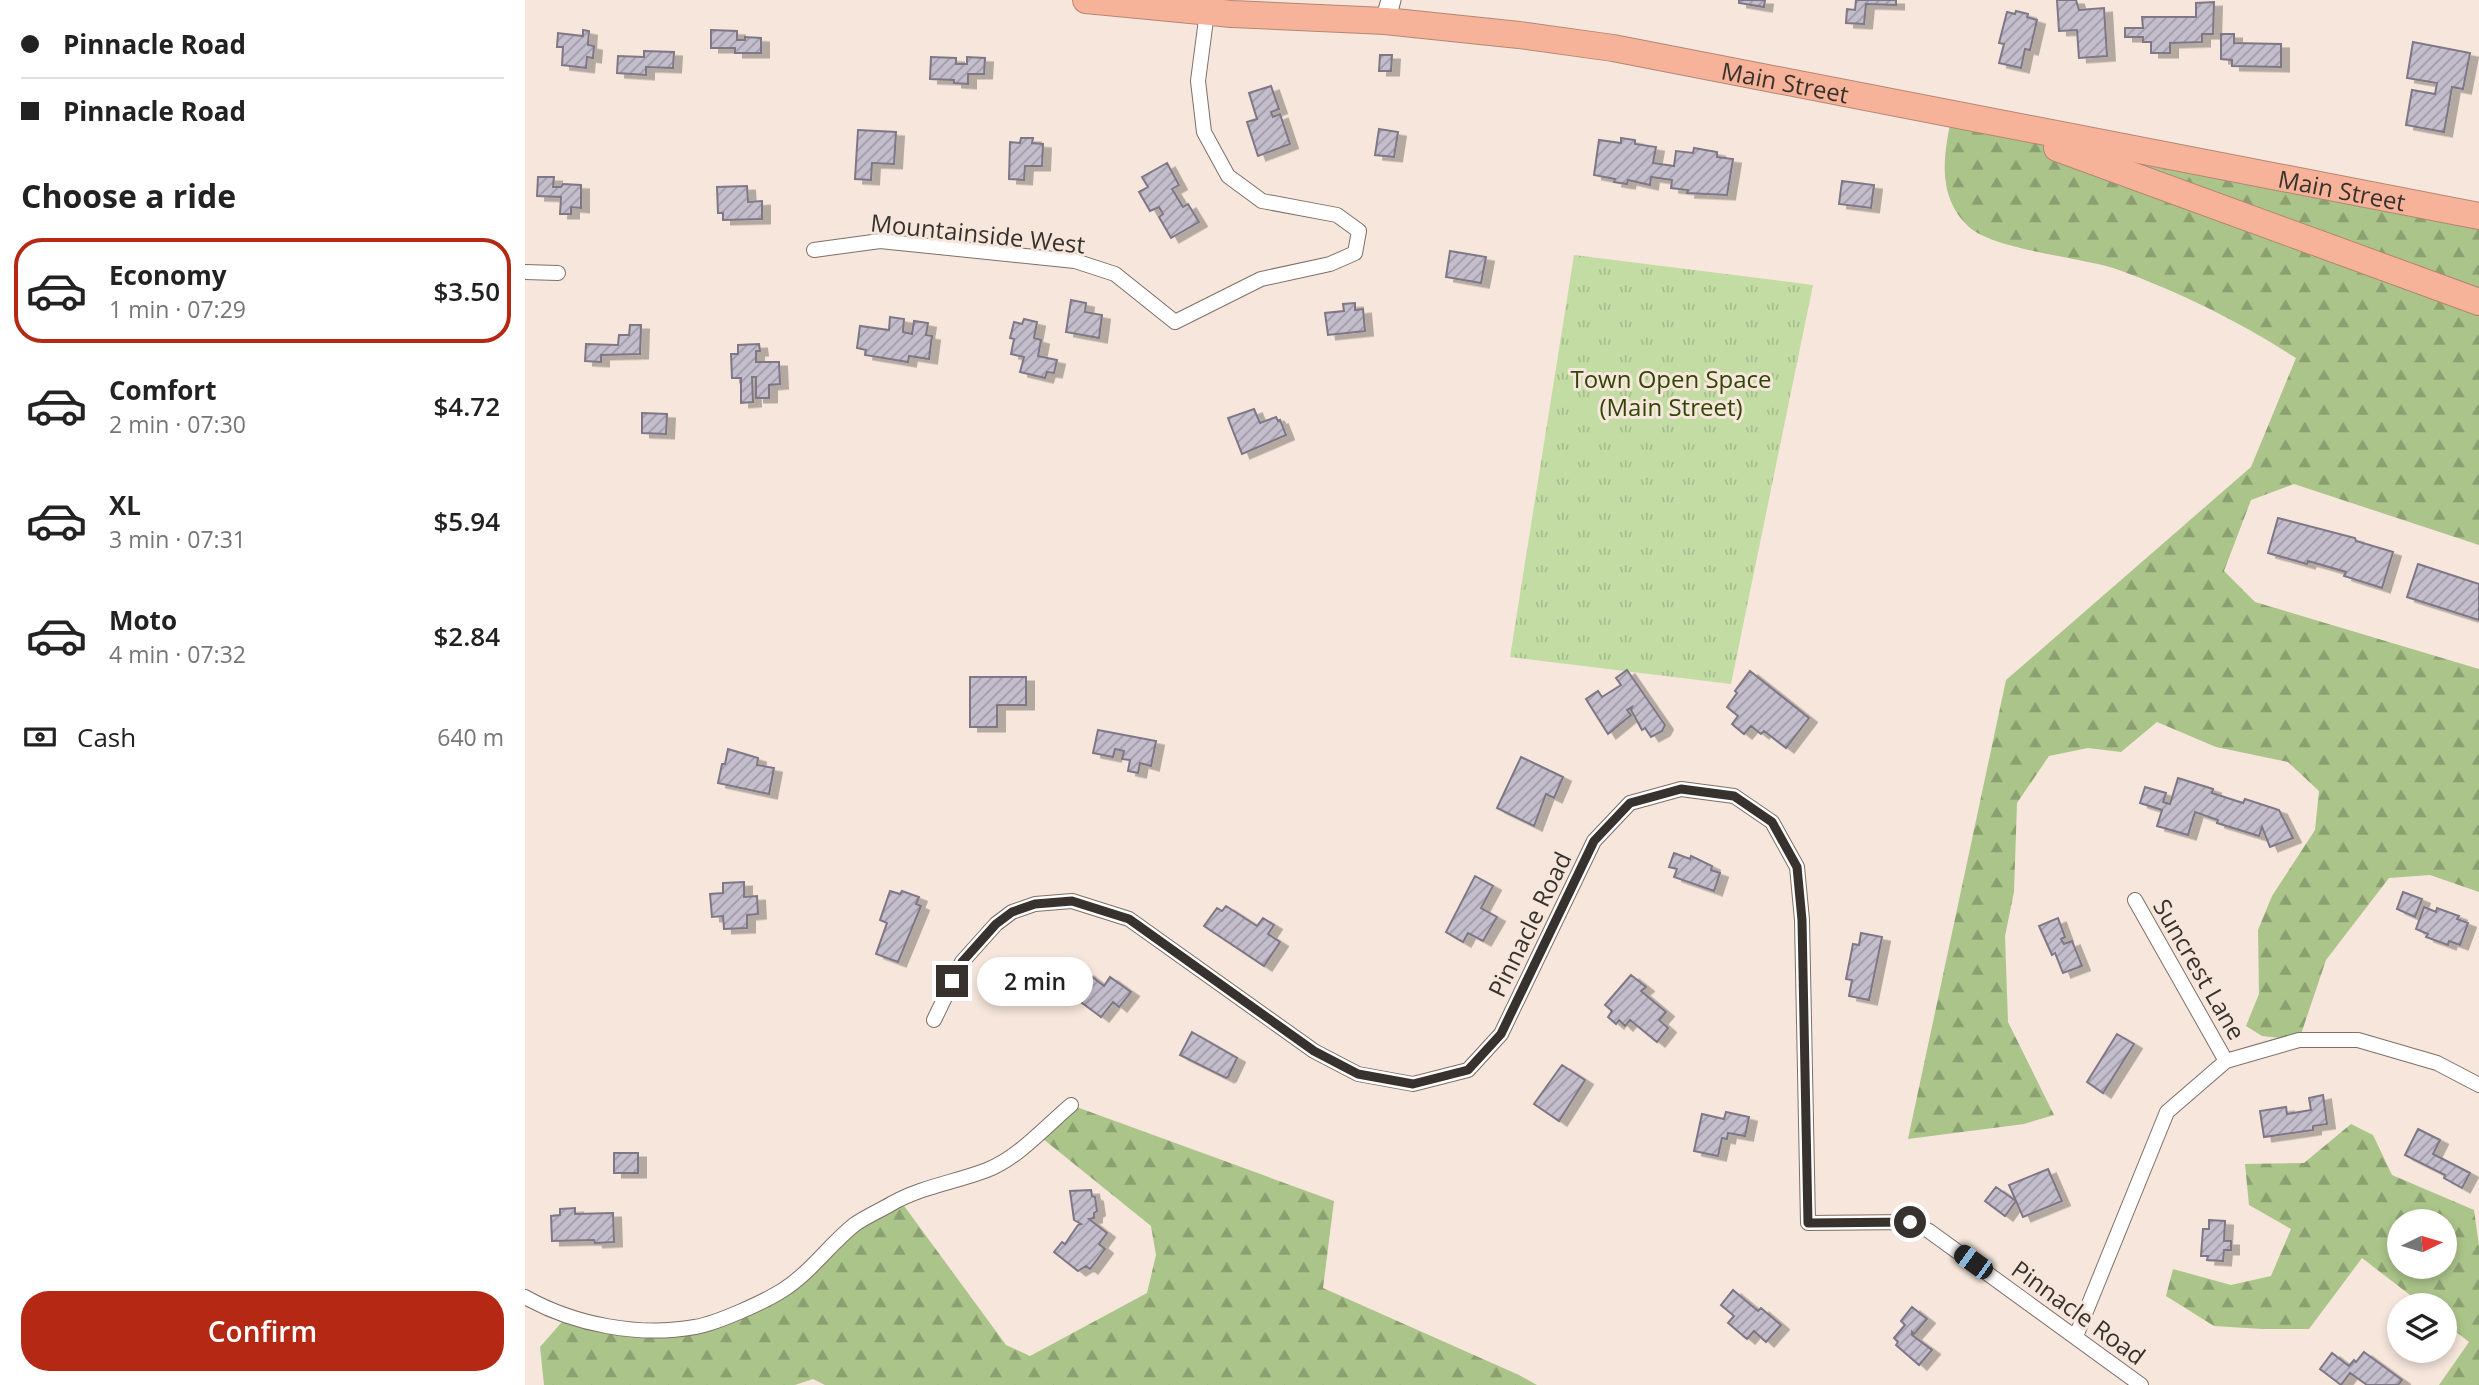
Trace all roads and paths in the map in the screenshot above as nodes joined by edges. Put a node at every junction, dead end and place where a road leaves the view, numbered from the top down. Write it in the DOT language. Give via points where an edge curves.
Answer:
graph roads {
  1 [pos="1086,0"];
  2 [pos="1225,9"];
  3 [pos="1388,10"];
  4 [pos="1952,115"];
  5 [pos="2479,216"];
  6 [pos="814,250"];
  7 [pos="525,272"];
  8 [pos="558,273"];
  9 [pos="2479,302"];
  10 [pos="2135,900"];
  11 [pos="934,1020"];
  12 [pos="2226,1061"];
  13 [pos="2479,1086"];
  14 [pos="1071,1105"];
  15 [pos="525,1297"];
  16 [pos="2076,1336"];
  17 [pos="2141,1385"];
  1 -- 2 [label="highway, Main Street"];
  2 -- 3 [label="highway, Main Street"];
  2 -- 6 [label="street, Mountainside West" via="1198,81 1204,132 1228,176 1262,201 1337,215 1359,231 1355,253 1330,264 1261,279 1175,322 1115,274 1075,261 880,241"];
  3 -- 4 [label="highway, Main Street" via="1613,48"];
  4 -- 5 [label="highway, Main Street"];
  4 -- 9 [label="highway" via="2083,156"];
  7 -- 8 [label="street"];
  10 -- 12 [label="street, Suncrest Lane"];
  11 -- 16 [label="street, Pinnacle Road" via="962,962 996,924 1035,904 1072,901 1129,919 1314,1051 1358,1074 1413,1084 1468,1070 1501,1034 1594,841 1630,803 1681,789 1734,796 1772,822 1797,867 1808,1223 1910,1222"];
  12 -- 13 [label="street" via="2299,1040 2358,1040 2437,1063"];
  12 -- 16 [label="street" via="2167,1112"];
  14 -- 15 [label="street" via="1009,1158 988,1170 899,1199 854,1225 783,1290 696,1327 633,1331 568,1315"];
  16 -- 17 [label="street, Pinnacle Road"];
}
